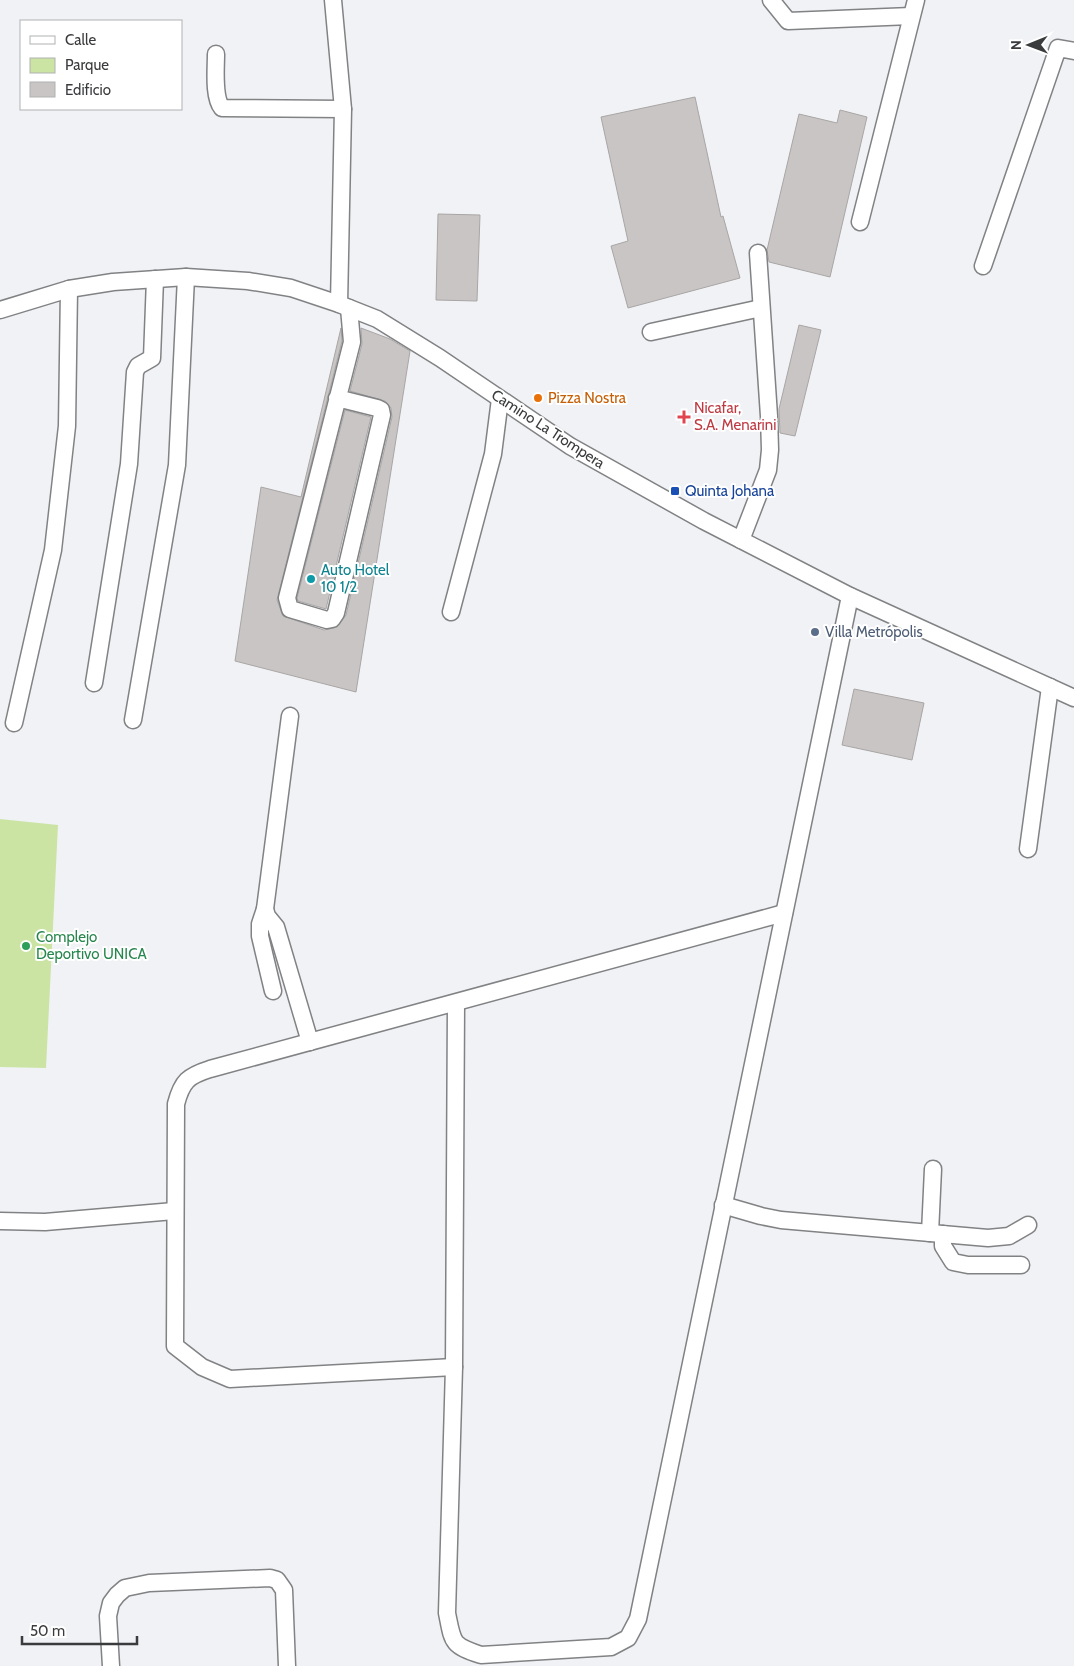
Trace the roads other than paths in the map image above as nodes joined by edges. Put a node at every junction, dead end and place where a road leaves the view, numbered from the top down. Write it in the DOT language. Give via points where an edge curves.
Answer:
graph roads {
  1 [pos="333,0"];
  2 [pos="771,0"];
  3 [pos="916,0"];
  4 [pos="911,16"];
  5 [pos="1074,51"];
  6 [pos="216,54"];
  7 [pos="343,110"];
  8 [pos="860,222"];
  9 [pos="758,253"];
  10 [pos="983,266"];
  11 [pos="186,277"];
  12 [pos="155,279"];
  13 [pos="69,289"];
  14 [pos="344,306"];
  15 [pos="761,308"];
  16 [pos="0,310"];
  17 [pos="651,332"];
  18 [pos="337,398"];
  19 [pos="500,399"];
  20 [pos="741,540"];
  21 [pos="850,596"];
  22 [pos="451,612"];
  23 [pos="94,683"];
  24 [pos="1050,687"];
  25 [pos="1074,698"];
  26 [pos="290,716"];
  27 [pos="133,720"];
  28 [pos="14,722"];
  29 [pos="1028,849"];
  30 [pos="265,909"];
  31 [pos="784,913"];
  32 [pos="273,991"];
  33 [pos="456,1003"];
  34 [pos="310,1042"];
  35 [pos="933,1169"];
  36 [pos="723,1205"];
  37 [pos="174,1211"];
  38 [pos="0,1222"];
  39 [pos="1028,1225"];
  40 [pos="937,1234"];
  41 [pos="1021,1265"];
  42 [pos="454,1367"];
  43 [pos="110,1666"];
  44 [pos="287,1666"];
  1 -- 7 [label="street"];
  2 -- 4 [label="street" via="788,21"];
  3 -- 4 [label="street"];
  4 -- 8 [label="street"];
  5 -- 10 [label="street" via="1058,48"];
  6 -- 7 [label="street" via="217,95 222,108"];
  7 -- 14 [label="street"];
  9 -- 15 [label="street"];
  11 -- 12 [label="street, Camino La Trompera"];
  11 -- 14 [label="street, Camino La Trompera" via="291,288"];
  11 -- 27 [label="street" via="177,465"];
  12 -- 13 [label="street, Camino La Trompera"];
  12 -- 23 [label="street" via="152,358 138,366 136,372 129,464"];
  13 -- 16 [label="street, Camino La Trompera"];
  13 -- 28 [label="street" via="67,426 53,550"];
  14 -- 18 [label="street" via="352,342"];
  14 -- 19 [label="street, Camino La Trompera" via="377,319"];
  15 -- 17 [label="street"];
  15 -- 20 [label="street" via="769,416 768,470"];
  18 -- 18 [label="street" via="287,598 290,609 327,620 336,613 382,415 377,408"];
  19 -- 20 [label="street, Camino La Trompera" via="570,446"];
  19 -- 22 [label="street" via="493,454"];
  20 -- 21 [label="street, Camino La Trompera"];
  21 -- 24 [label="street, Camino La Trompera"];
  21 -- 31 [label="street"];
  24 -- 25 [label="street, Camino La Trompera"];
  24 -- 29 [label="street"];
  26 -- 30 [label="street"];
  30 -- 32 [label="street" via="260,936"];
  30 -- 34 [label="street" via="276,927"];
  31 -- 33 [label="street"];
  31 -- 36 [label="street"];
  33 -- 34 [label="street"];
  33 -- 42 [label="street"];
  34 -- 37 [label="street" via="210,1069 186,1080 179,1090 176,1104"];
  35 -- 40 [label="street"];
  36 -- 40 [label="street" via="781,1220"];
  36 -- 42 [label="street" via="638,1618 628,1638 611,1647 481,1656 461,1648 452,1637 447,1613"];
  37 -- 38 [label="street" via="45,1222"];
  37 -- 42 [label="street" via="175,1346 202,1367 230,1379"];
  39 -- 40 [label="street" via="1009,1236 988,1238"];
  40 -- 41 [label="street" via="953,1262"];
  43 -- 44 [label="street" via="108,1616 111,1603 125,1588 150,1583 270,1578 277,1580 284,1590"];
}
